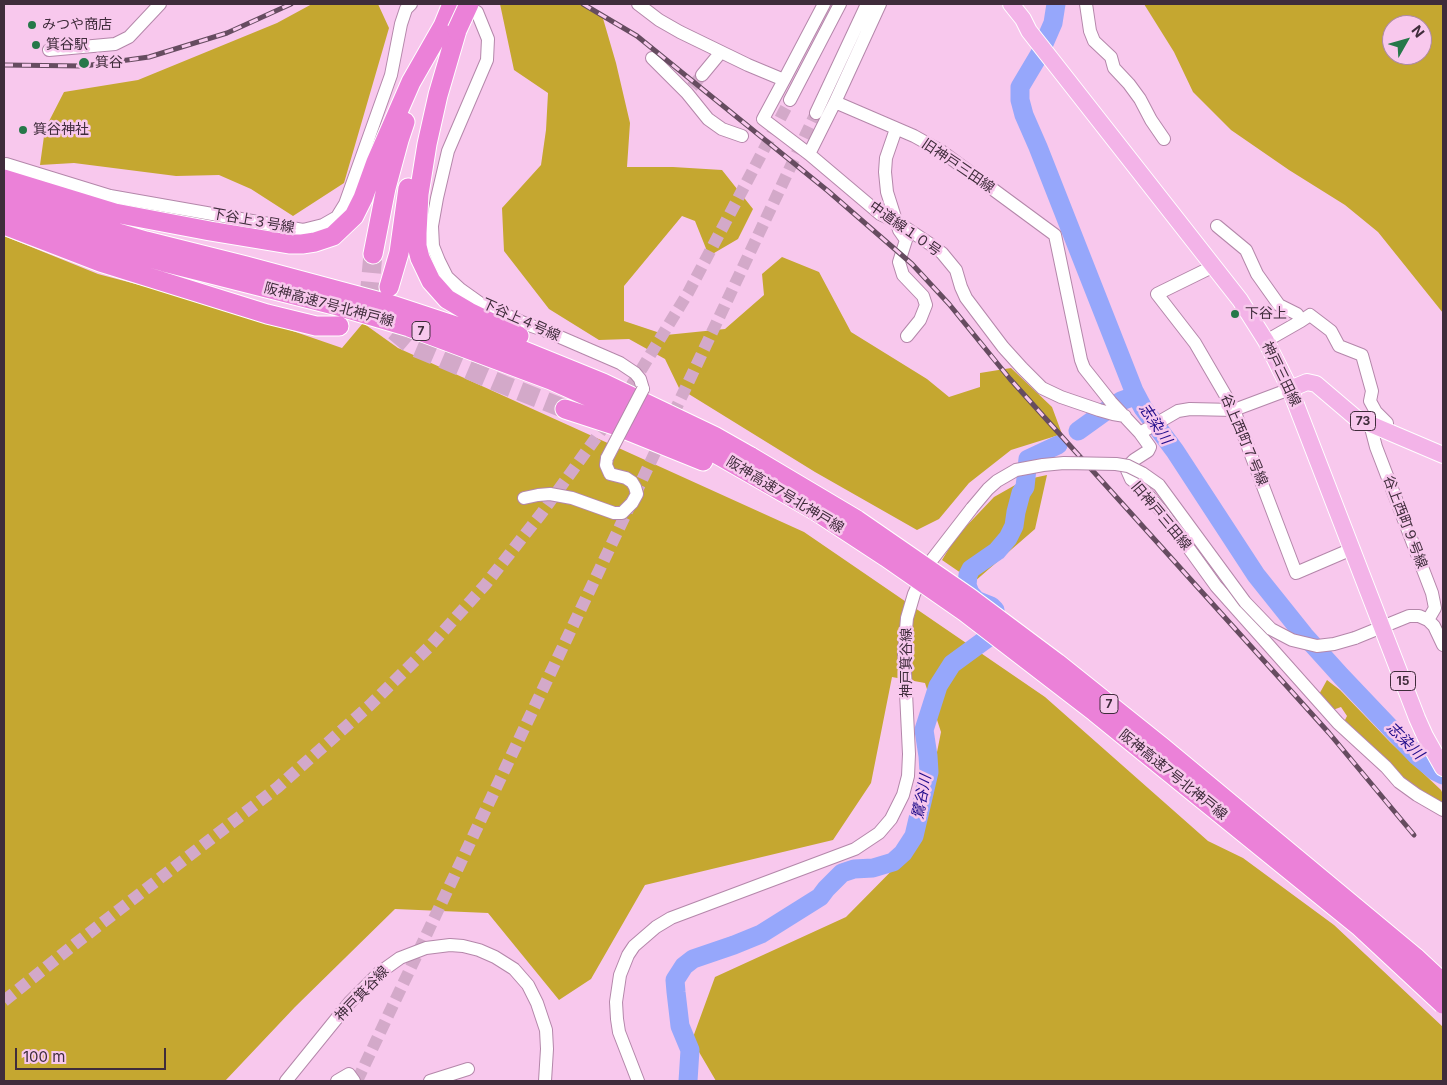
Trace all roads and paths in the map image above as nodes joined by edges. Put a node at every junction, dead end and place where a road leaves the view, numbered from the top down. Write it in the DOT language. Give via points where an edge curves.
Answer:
graph roads {
  1 [pos="160,4"];
  2 [pos="411,4"];
  3 [pos="461,4"];
  4 [pos="469,4"];
  5 [pos="638,4"];
  6 [pos="824,4"];
  7 [pos="840,4"];
  8 [pos="867,4"];
  9 [pos="880,4"];
  10 [pos="997,4"];
  11 [pos="1011,4"];
  12 [pos="1086,4"];
  13 [pos="450,19"];
  14 [pos="1029,31"];
  15 [pos="49,50"];
  16 [pos="721,52"];
  17 [pos="652,58"];
  18 [pos="702,75"];
  19 [pos="784,80"];
  20 [pos="790,100"];
  21 [pos="835,102"];
  22 [pos="816,113"];
  23 [pos="896,129"];
  24 [pos="742,136"];
  25 [pos="1164,139"];
  26 [pos="809,154"];
  27 [pos="4,165"];
  28 [pos="4,179"];
  29 [pos="4,195"];
  30 [pos="4,211"];
  31 [pos="897,222"];
  32 [pos="4,224"];
  33 [pos="1217,226"];
  34 [pos="373,254"];
  35 [pos="1214,266"];
  36 [pos="390,287"];
  37 [pos="1301,321"];
  38 [pos="339,326"];
  39 [pos="907,336"];
  40 [pos="1266,341"];
  41 [pos="1290,389"];
  42 [pos="565,409"];
  43 [pos="1234,410"];
  44 [pos="1114,411"];
  45 [pos="1370,424"];
  46 [pos="1386,431"];
  47 [pos="1143,432"];
  48 [pos="714,436"];
  49 [pos="1443,454"];
  50 [pos="524,498"];
  51 [pos="816,511"];
  52 [pos="1352,549"];
  53 [pos="1428,620"];
  54 [pos="1381,626"];
  55 [pos="1277,633"];
  56 [pos="1443,645"];
  57 [pos="1277,650"];
  58 [pos="1443,768"];
  59 [pos="1443,810"];
  60 [pos="1443,983"];
  61 [pos="1443,1004"];
  62 [pos="468,1069"];
  63 [pos="287,1081"];
  64 [pos="337,1081"];
  65 [pos="354,1081"];
  66 [pos="430,1081"];
  67 [pos="545,1081"];
  68 [pos="638,1081"];
  1 -- 15 [label="street" via="129,37 115,44"];
  2 -- 27 [label="street, 下谷上３号線" via="406,8 391,75 345,204 337,217 323,225 303,230 110,196"];
  3 -- 50 [label="street, 下谷上４号線, bridge" via="477,12 488,39 487,60 448,151 432,226 433,246 439,262 447,277 481,304 620,363 635,373 643,390 607,458 610,474 632,482 637,494 622,513 550,494"];
  4 -- 13 [label="highway, 7, bridge"];
  5 -- 16 [label="street" via="659,20"];
  6 -- 19 [label="street"];
  7 -- 20 [label="street"];
  8 -- 22 [label="street"];
  9 -- 21 [label="street"];
  10 -- 14 [label="main road, 神戸三田線 / 15"];
  11 -- 14 [label="main road, 神戸三田線 / 15"];
  12 -- 25 [label="street" via="1094,41 1111,57 1114,68 1140,99"];
  13 -- 28 [label="highway, 7" via="411,82 354,216 332,236 315,242 289,244 115,214"];
  13 -- 34 [label="highway, 7" via="399,140"];
  13 -- 36 [label="highway, 7" via="437,81 411,170 399,253"];
  13 -- 48 [label="highway, 7" via="446,66 432,120 419,194 417,246 431,281 458,306 680,413"];
  14 -- 35 [label="main road, 神戸三田線 / 15"];
  16 -- 18 [label="street"];
  16 -- 19 [label="street"];
  17 -- 24 [label="street" via="690,90 708,119 722,129"];
  19 -- 26 [label="street, 中道線１０号" via="762,119"];
  21 -- 23 [label="street, 旧神戸三田線"];
  21 -- 26 [label="street"];
  23 -- 31 [label="street" via="886,158 885,172"];
  23 -- 44 [label="street, 旧神戸三田線" via="941,151 1055,234 1081,360"];
  26 -- 31 [label="street, 中道線１０号" via="880,214"];
  29 -- 48 [label="highway, 阪神高速7号北神戸線 / 7" via="146,242 395,306 492,338 603,384"];
  30 -- 51 [label="highway, 阪神高速7号北神戸線 / 7" via="75,236 418,330 551,380 712,452"];
  31 -- 39 [label="street" via="906,240 899,262 904,275 923,296 926,305 920,320"];
  31 -- 44 [label="street, 中道線１０号" via="930,244 956,270 966,298 1003,347 1042,388 1061,397"];
  32 -- 38 [label="highway" via="100,262 267,314 316,326"];
  33 -- 37 [label="street" via="1246,250 1257,274 1280,305 1297,314"];
  35 -- 40 [label="main road, 神戸三田線 / 15"];
  35 -- 43 [label="street, 谷上西町７号線" via="1157,294 1195,343"];
  37 -- 40 [label="street"];
  37 -- 46 [label="street" via="1310,315 1330,332 1339,346 1362,355 1372,391 1370,401 1388,423"];
  40 -- 41 [label="main road, 神戸三田線 / 15"];
  41 -- 43 [label="street"];
  41 -- 45 [label="main road, 73" via="1307,382 1316,384 1356,418"];
  41 -- 52 [label="main road, 神戸三田線 / 15"];
  42 -- 51 [label="highway, 7" via="614,425"];
  43 -- 47 [label="street" via="1178,411"];
  43 -- 52 [label="street, 谷上西町７号線" via="1296,574"];
  44 -- 47 [label="street, 旧神戸三田線"];
  45 -- 46 [label="main road, 73"];
  45 -- 53 [label="street, 谷上西町９号線" via="1432,593 1435,608"];
  46 -- 49 [label="main road, 73"];
  47 -- 57 [label="street, 旧神戸三田線" via="1150,448 1129,465 1127,470 1131,479 1164,514 1222,593"];
  48 -- 60 [label="highway, 阪神高速7号北神戸線 / 7, bridge" via="857,520 1057,662 1416,957"];
  51 -- 61 [label="highway, 阪神高速7号北神戸線 / 7, bridge" via="964,612 1095,712 1358,926"];
  52 -- 54 [label="main road, 神戸三田線 / 15"];
  53 -- 54 [label="street" via="1409,616"];
  53 -- 56 [label="street"];
  54 -- 55 [label="street, 神戸箕谷線, bridge" via="1355,638 1317,646 1298,643"];
  54 -- 58 [label="main road, 神戸三田線 / 15" via="1425,736"];
  55 -- 57 [label="street"];
  55 -- 68 [label="street, 神戸箕谷線, bridge" via="1245,602 1158,485 1135,469 1116,464 1064,463 1024,468 997,481 931,561 914,594 907,618 904,652 908,776 891,820 879,833 855,849 671,918 634,946 620,975 616,1002 619,1032"];
  57 -- 59 [label="street, 旧神戸三田線" via="1312,695 1399,782"];
  62 -- 66 [label="street"];
  63 -- 67 [label="street, 神戸箕谷線" via="350,1002 379,973 400,958 426,948 450,945 479,950 494,957 514,970 528,985 538,1002 546,1030"];
  64 -- 65 [label="street" via="349,1074"];
}
